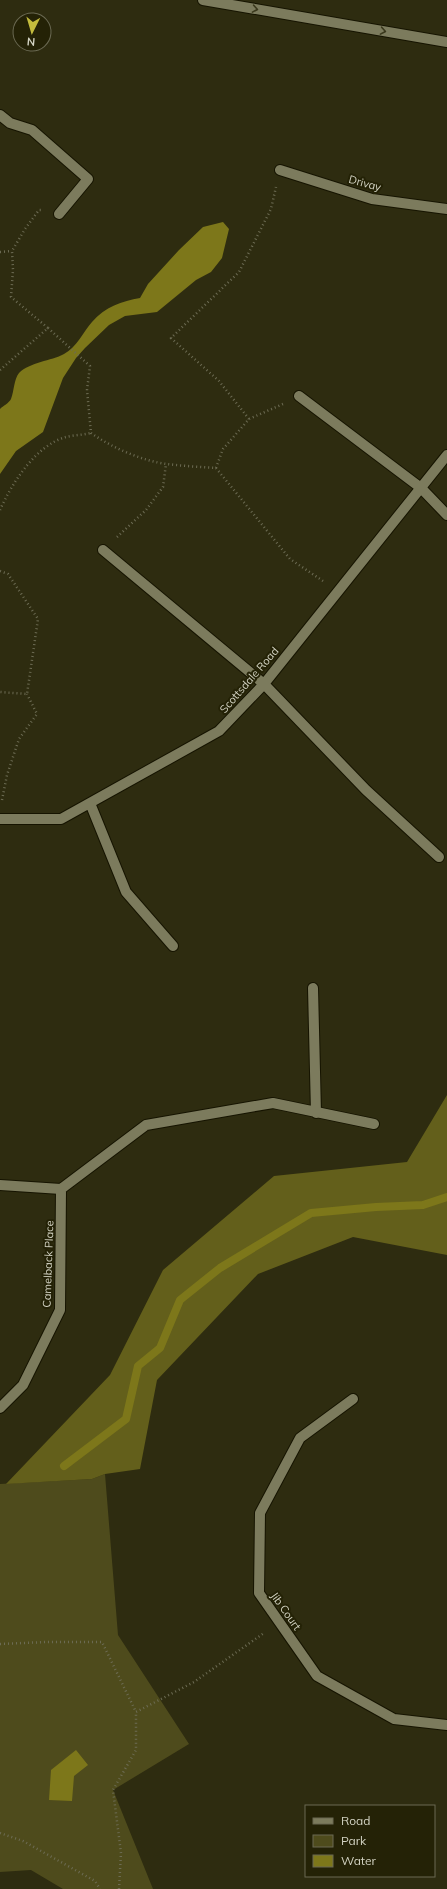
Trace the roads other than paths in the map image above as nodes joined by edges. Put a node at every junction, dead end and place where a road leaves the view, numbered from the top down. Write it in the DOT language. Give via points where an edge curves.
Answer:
graph roads {
  1 [pos="203,0"];
  2 [pos="447,42"];
  3 [pos="0,116"];
  4 [pos="280,170"];
  5 [pos="447,209"];
  6 [pos="59,214"];
  7 [pos="299,396"];
  8 [pos="447,455"];
  9 [pos="421,488"];
  10 [pos="447,515"];
  11 [pos="103,550"];
  12 [pos="264,684"];
  13 [pos="90,803"];
  14 [pos="0,819"];
  15 [pos="439,857"];
  16 [pos="173,946"];
  17 [pos="313,988"];
  18 [pos="316,1112"];
  19 [pos="374,1124"];
  20 [pos="0,1185"];
  21 [pos="61,1189"];
  22 [pos="353,1399"];
  23 [pos="0,1408"];
  24 [pos="447,1725"];
  1 -- 2 [label="street, one-way"];
  3 -- 6 [label="street" via="10,123 32,130 88,179"];
  4 -- 5 [label="street, Drivay" via="372,199"];
  7 -- 9 [label="street"];
  8 -- 9 [label="street, Scottsdale Road"];
  9 -- 10 [label="street"];
  9 -- 12 [label="street, Scottsdale Road"];
  11 -- 12 [label="street"];
  12 -- 13 [label="street, Scottsdale Road" via="219,732"];
  12 -- 15 [label="street" via="366,790"];
  13 -- 14 [label="street, Scottsdale Road" via="61,819"];
  13 -- 16 [label="street" via="126,892"];
  17 -- 18 [label="street"];
  18 -- 19 [label="street"];
  18 -- 21 [label="street" via="274,1104 146,1125"];
  20 -- 21 [label="street"];
  21 -- 23 [label="street, Camelback Place" via="60,1310 24,1385"];
  22 -- 24 [label="street, Jib Court" via="300,1438 260,1513 259,1594 317,1676 394,1719"];
}
